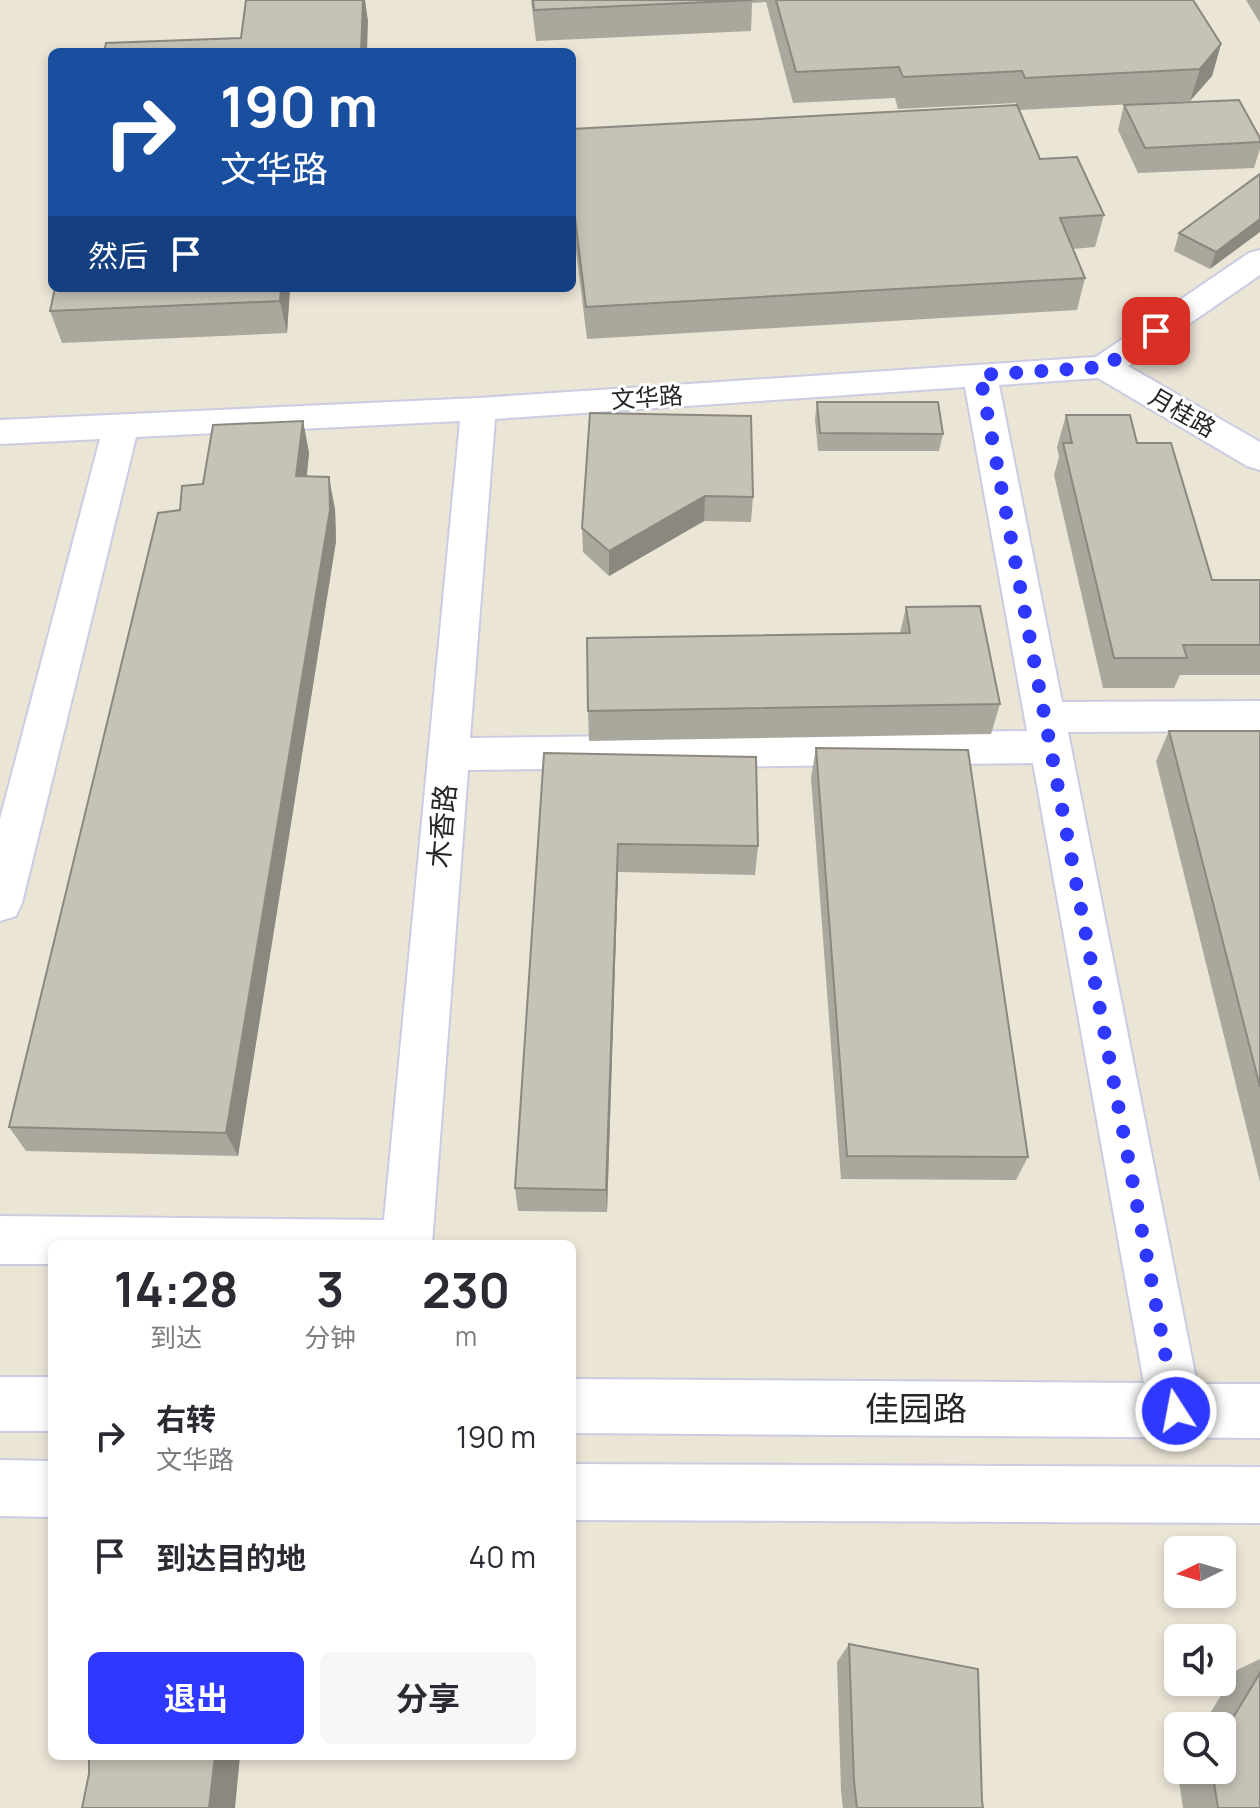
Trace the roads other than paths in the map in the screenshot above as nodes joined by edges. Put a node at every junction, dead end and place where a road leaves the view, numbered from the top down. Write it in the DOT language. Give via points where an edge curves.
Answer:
graph roads {
  1 [pos="1260,260"];
  2 [pos="1104,367"];
  3 [pos="980,375"];
  4 [pos="478,409"];
  5 [pos="121,426"];
  6 [pos="0,432"];
  7 [pos="1260,458"];
  8 [pos="1260,716"];
  9 [pos="1048,732"];
  10 [pos="448,754"];
  11 [pos="0,903"];
  12 [pos="0,1240"];
  13 [pos="48,1240"];
  14 [pos="407,1240"];
  15 [pos="0,1404"];
  16 [pos="48,1404"];
  17 [pos="576,1406"];
  18 [pos="1176,1411"];
  19 [pos="1260,1411"];
  20 [pos="0,1488"];
  21 [pos="48,1489"];
  22 [pos="576,1492"];
  23 [pos="1260,1495"];
  1 -- 2 [label="street"];
  2 -- 3 [label="street, 文华路"];
  2 -- 7 [label="street, 月桂路"];
  3 -- 4 [label="street, 文华路"];
  3 -- 9 [label="street"];
  4 -- 5 [label="street, 文华路"];
  4 -- 10 [label="street, 木香路"];
  5 -- 6 [label="street, 文华路"];
  5 -- 11 [label="street"];
  8 -- 9 [label="street"];
  9 -- 10 [label="street"];
  9 -- 18 [label="street"];
  10 -- 14 [label="street, 木香路"];
  12 -- 13 [label="street"];
  15 -- 16 [label="street"];
  17 -- 18 [label="street, 佳园路"];
  18 -- 19 [label="street, 佳园路"];
  20 -- 21 [label="street"];
  22 -- 23 [label="street"];
}
